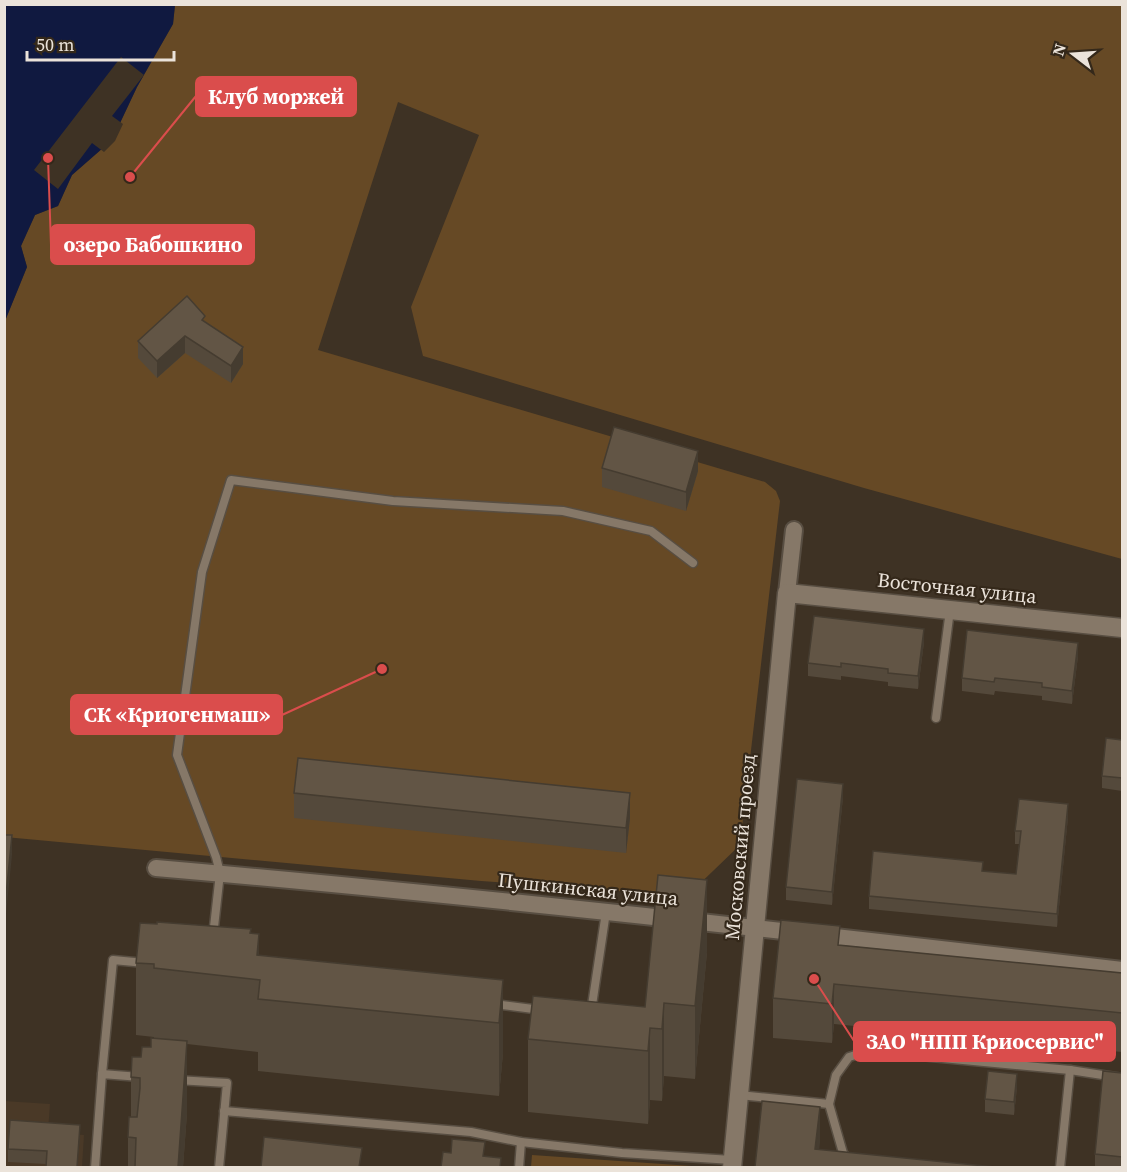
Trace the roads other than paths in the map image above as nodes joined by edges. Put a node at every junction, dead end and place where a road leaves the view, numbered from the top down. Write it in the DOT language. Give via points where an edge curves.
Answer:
graph roads {
  1 [pos="794,530"];
  2 [pos="693,563"];
  3 [pos="787,594"];
  4 [pos="950,610"];
  5 [pos="1122,628"];
  6 [pos="936,718"];
  7 [pos="156,868"];
  8 [pos="220,873"];
  9 [pos="606,912"];
  10 [pos="755,928"];
  11 [pos="211,948"];
  12 [pos="149,963"];
  13 [pos="1122,970"];
  14 [pos="486,1004"];
  15 [pos="544,1011"];
  16 [pos="579,1015"];
  17 [pos="1070,1070"];
  18 [pos="102,1074"];
  19 [pos="147,1077"];
  20 [pos="1122,1078"];
  21 [pos="170,1079"];
  22 [pos="738,1095"];
  23 [pos="829,1104"];
  24 [pos="224,1111"];
  25 [pos="521,1142"];
  26 [pos="732,1164"];
  27 [pos="860,1166"];
  28 [pos="94,1167"];
  29 [pos="219,1167"];
  30 [pos="519,1167"];
  31 [pos="1060,1167"];
  1 -- 3 [label="street, Московский проезд"];
  2 -- 8 [label="lane" via="651,531 563,511 393,501 231,480 202,572 177,755"];
  3 -- 4 [label="street, Восточная улица"];
  3 -- 10 [label="street, Московский проезд"];
  4 -- 5 [label="street, Восточная улица"];
  4 -- 6 [label="lane"];
  7 -- 8 [label="street, Пушкинская улица"];
  8 -- 9 [label="street, Пушкинская улица"];
  8 -- 11 [label="lane"];
  9 -- 10 [label="street, Пушкинская улица"];
  9 -- 16 [label="lane" via="591,1016"];
  10 -- 13 [label="street, Пушкинская улица"];
  10 -- 22 [label="street, Московский проезд"];
  12 -- 18 [label="lane" via="113,960"];
  14 -- 15 [label="lane"];
  17 -- 20 [label="lane"];
  17 -- 23 [label="lane" via="868,1051 849,1057 836,1075"];
  17 -- 31 [label="lane"];
  18 -- 19 [label="lane"];
  18 -- 28 [label="lane"];
  21 -- 24 [label="lane" via="227,1083"];
  22 -- 23 [label="lane"];
  22 -- 26 [label="street, Московский проезд"];
  23 -- 27 [label="lane" via="843,1153"];
  24 -- 25 [label="lane" via="471,1132"];
  24 -- 29 [label="lane"];
  25 -- 26 [label="lane"];
  25 -- 30 [label="lane"];
}
